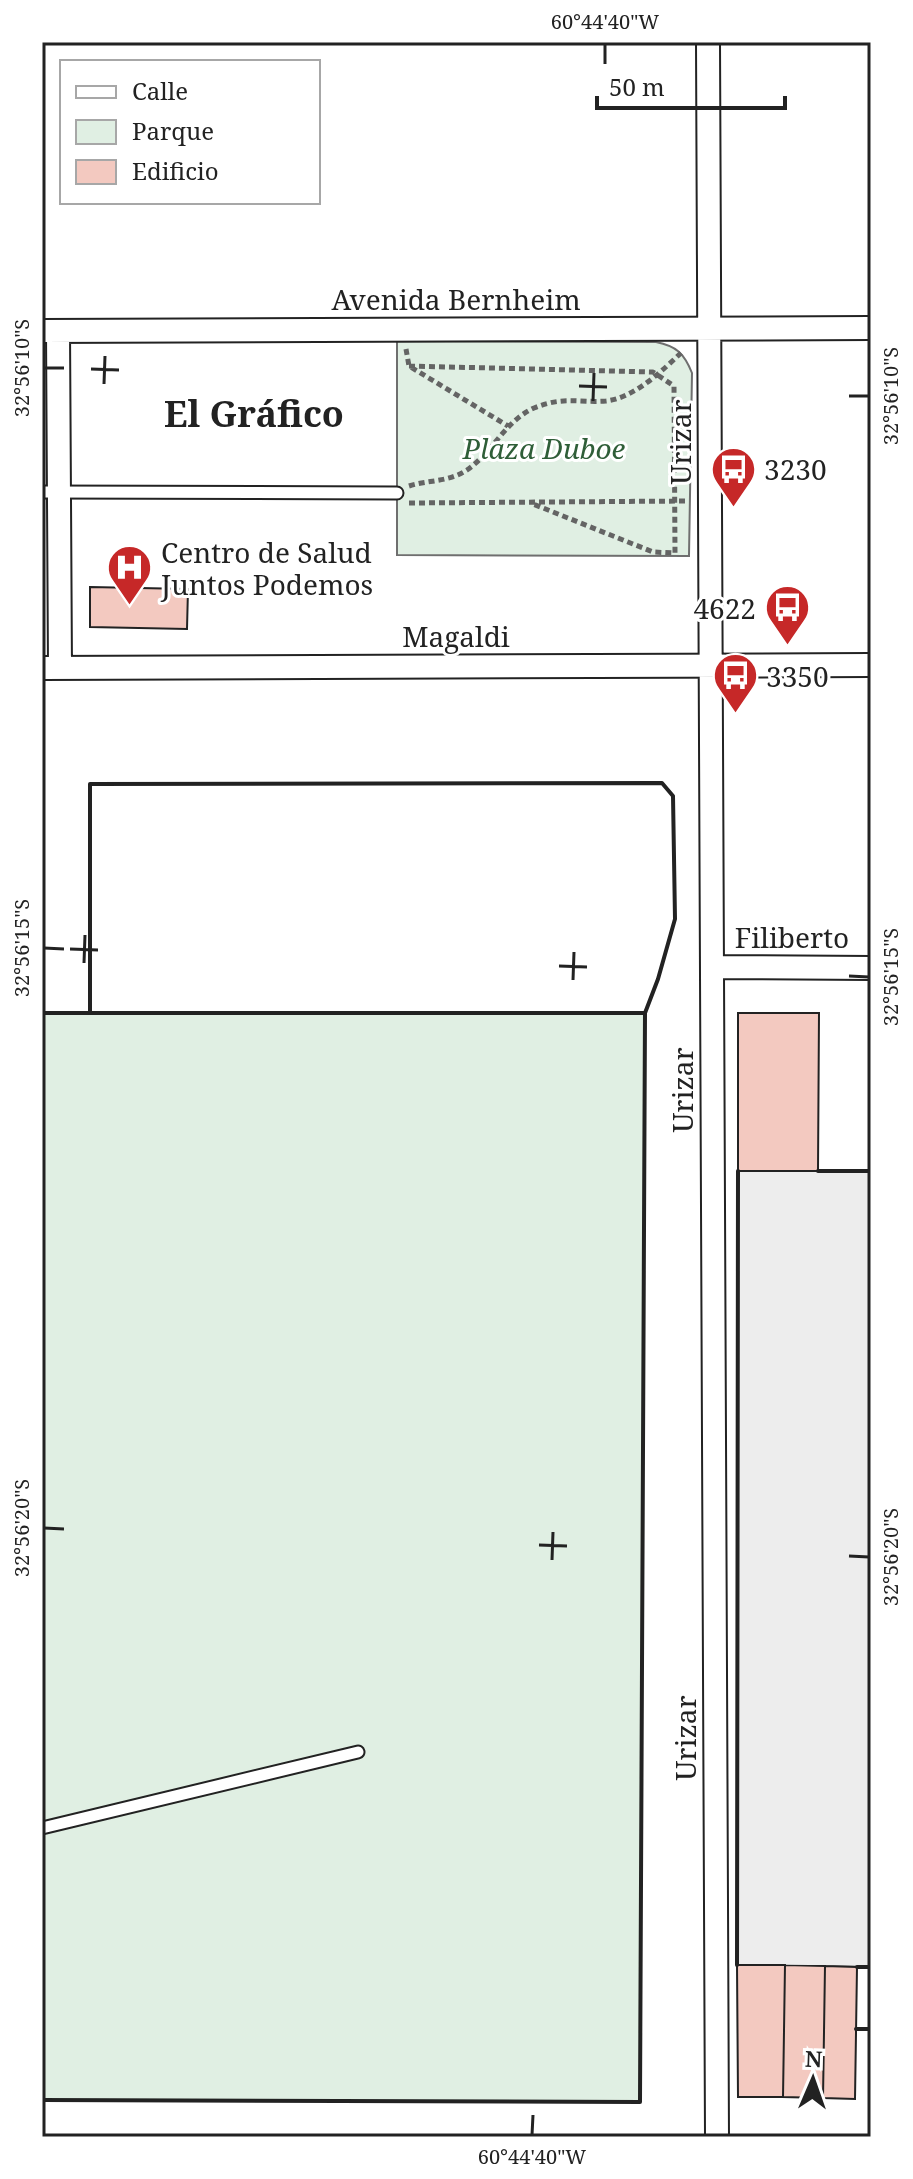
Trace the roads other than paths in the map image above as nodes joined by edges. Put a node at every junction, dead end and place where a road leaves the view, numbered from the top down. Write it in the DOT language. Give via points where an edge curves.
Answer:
graph roads {
  1 [pos="708,42"];
  2 [pos="709,327"];
  3 [pos="871,328"];
  4 [pos="50,331"];
  5 [pos="50,492"];
  6 [pos="397,493"];
  7 [pos="711,665"];
  8 [pos="871,665"];
  9 [pos="51,668"];
  10 [pos="712,967"];
  11 [pos="871,968"];
  12 [pos="358,1752"];
  13 [pos="42,1828"];
  14 [pos="717,2137"];
  1 -- 2 [label="street, Urizar"];
  2 -- 3 [label="street, Avenida Bernheim"];
  2 -- 4 [label="street, Avenida Bernheim"];
  2 -- 7 [label="street, Urizar"];
  4 -- 5 [label="street"];
  5 -- 6 [label="lane"];
  5 -- 9 [label="street"];
  7 -- 8 [label="street, Magaldi"];
  7 -- 9 [label="street, Magaldi"];
  7 -- 10 [label="street, Urizar"];
  10 -- 11 [label="street, Filiberto"];
  10 -- 14 [label="street, Urizar"];
  12 -- 13 [label="lane"];
}
